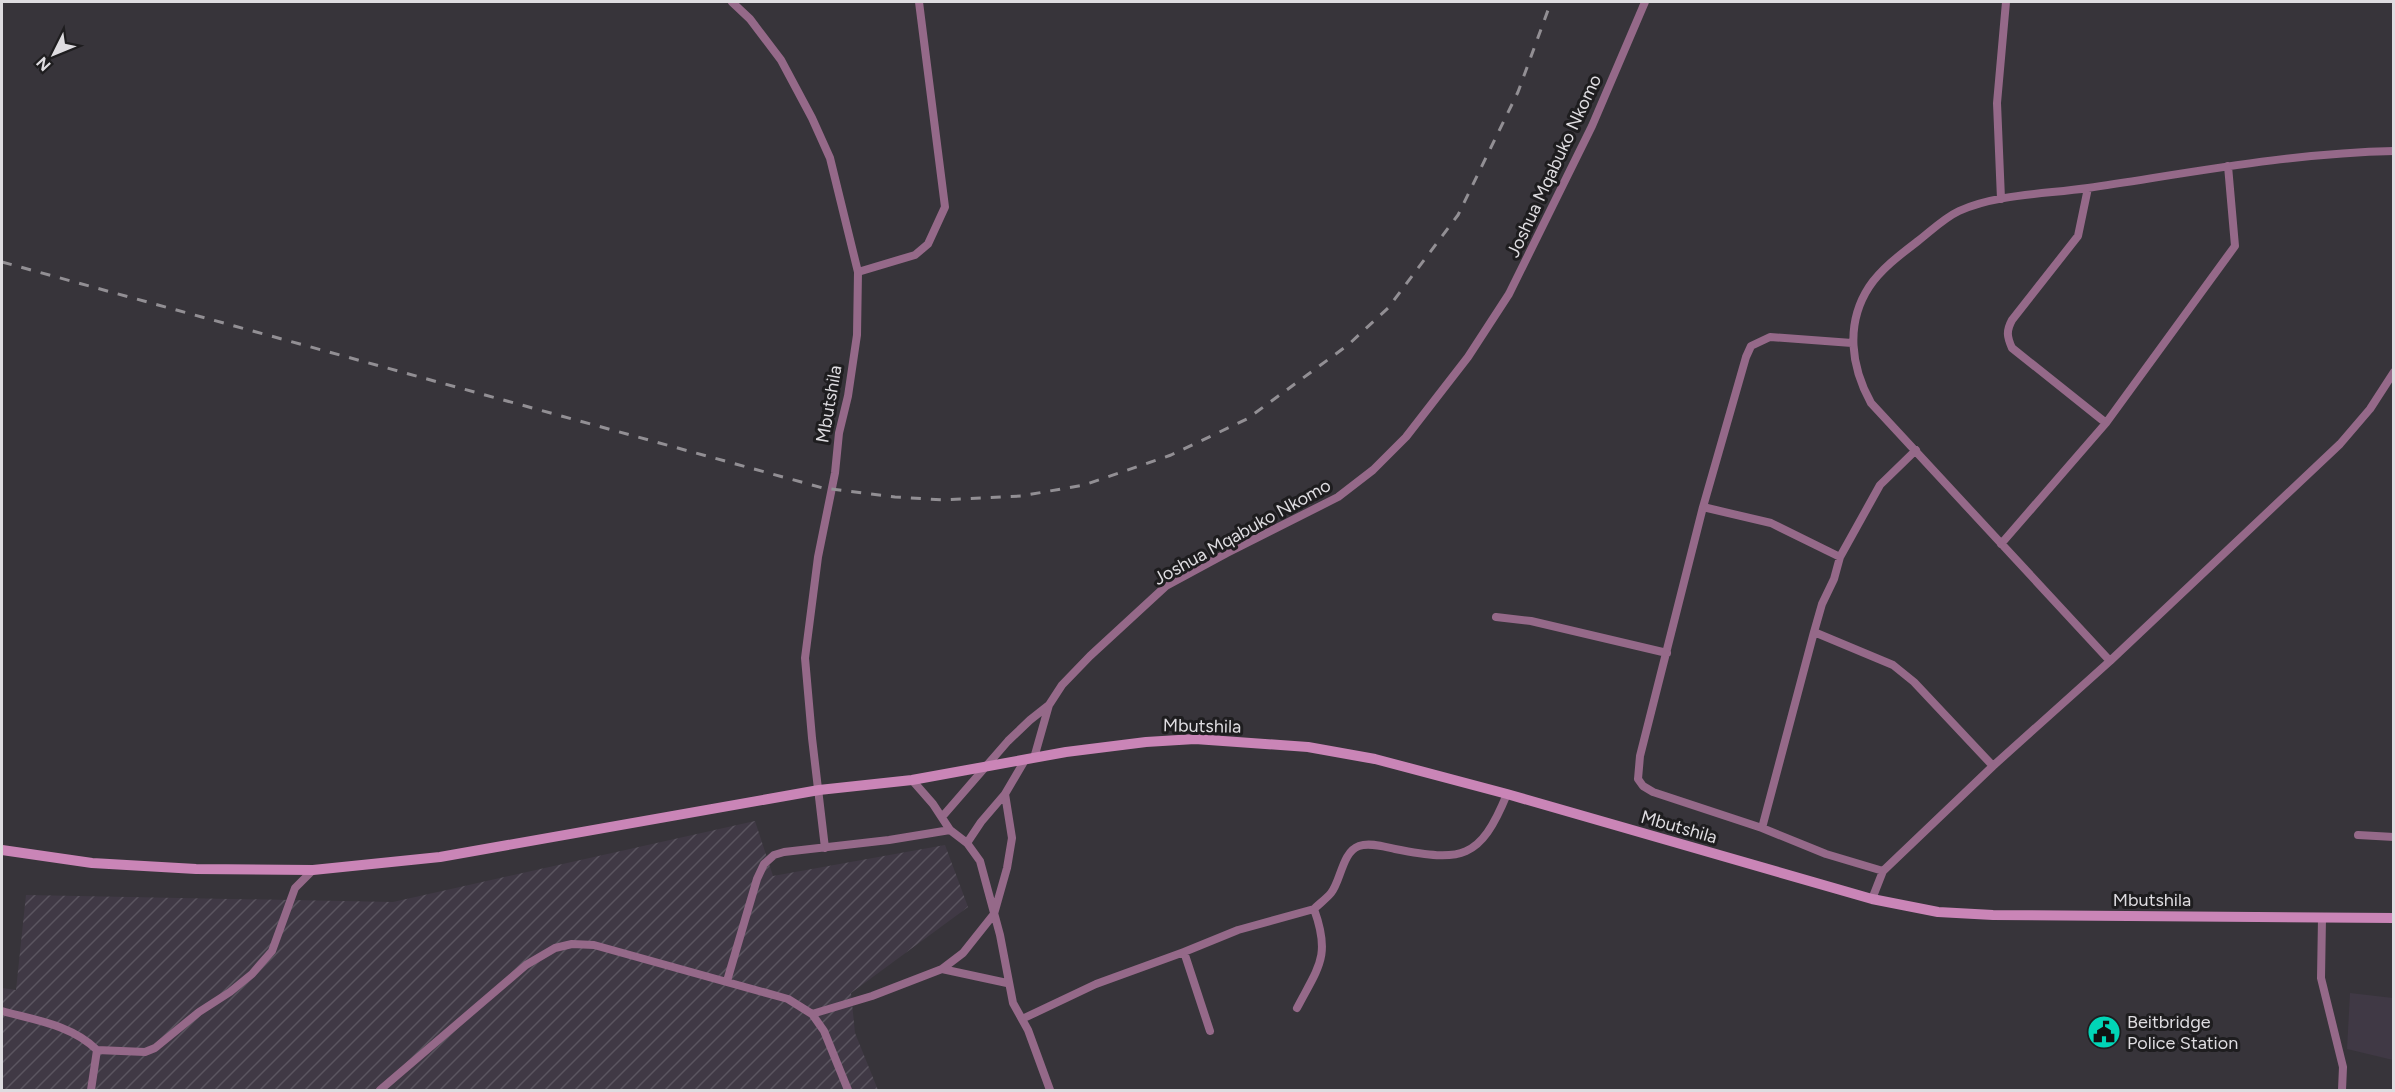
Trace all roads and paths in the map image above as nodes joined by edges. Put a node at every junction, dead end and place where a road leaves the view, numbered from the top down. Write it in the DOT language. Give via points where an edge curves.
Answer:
graph roads {
  1 [pos="732,2"];
  2 [pos="920,2"];
  3 [pos="1645,2"];
  4 [pos="2006,2"];
  5 [pos="2394,151"];
  6 [pos="2228,166"];
  7 [pos="2088,188"];
  8 [pos="2001,199"];
  9 [pos="858,272"];
  10 [pos="1852,344"];
  11 [pos="2394,372"];
  12 [pos="2106,423"];
  13 [pos="1916,450"];
  14 [pos="1703,507"];
  15 [pos="2001,544"];
  16 [pos="1840,557"];
  17 [pos="1496,617"];
  18 [pos="1814,632"];
  19 [pos="1666,653"];
  20 [pos="2110,661"];
  21 [pos="1049,705"];
  22 [pos="1030,759"];
  23 [pos="986,766"];
  24 [pos="1993,766"];
  25 [pos="912,780"];
  26 [pos="819,790"];
  27 [pos="1005,794"];
  28 [pos="1507,794"];
  29 [pos="942,817"];
  30 [pos="1762,828"];
  31 [pos="951,830"];
  32 [pos="2358,835"];
  33 [pos="2394,837"];
  34 [pos="968,843"];
  35 [pos="825,848"];
  36 [pos="2,850"];
  37 [pos="313,870"];
  38 [pos="1883,871"];
  39 [pos="1872,899"];
  40 [pos="1314,909"];
  41 [pos="994,914"];
  42 [pos="2322,918"];
  43 [pos="2394,918"];
  44 [pos="1184,952"];
  45 [pos="942,969"];
  46 [pos="728,981"];
  47 [pos="1007,983"];
  48 [pos="1298,1008"];
  49 [pos="2,1011"];
  50 [pos="812,1014"];
  51 [pos="1022,1019"];
  52 [pos="1210,1030"];
  53 [pos="97,1050"];
  54 [pos="91,1090"];
  55 [pos="380,1090"];
  56 [pos="848,1090"];
  57 [pos="1050,1090"];
  58 [pos="2342,1090"];
  1 -- 9 [label="street, Mbutshila" via="782,60 812,118 830,158"];
  2 -- 9 [label="street" via="945,207 928,244 915,255"];
  3 -- 21 [label="street, Joshua Mqabuko Nkomo" via="1592,126 1509,294 1468,357 1406,437 1338,497 1166,586 1089,656"];
  4 -- 8 [label="street" via="1997,103"];
  5 -- 6 [label="street"];
  6 -- 7 [label="street"];
  6 -- 12 [label="street" via="2235,246"];
  7 -- 8 [label="street"];
  7 -- 12 [label="street" via="2078,236 2012,320 2007,337 2012,348"];
  8 -- 10 [label="street" via="1959,211 1896,258 1869,287"];
  9 -- 26 [label="street, Mbutshila" via="857,336 818,557 805,658"];
  10 -- 13 [label="street" via="1860,382 1871,403"];
  10 -- 14 [label="street" via="1770,338 1751,346 1741,367"];
  11 -- 20 [label="street" via="2340,444"];
  12 -- 15 [label="street"];
  13 -- 15 [label="street"];
  13 -- 16 [label="street" via="1880,485"];
  14 -- 16 [label="street" via="1771,523"];
  14 -- 19 [label="street"];
  15 -- 20 [label="street"];
  16 -- 18 [label="street"];
  17 -- 19 [label="street" via="1531,621"];
  18 -- 24 [label="street" via="1893,665"];
  18 -- 30 [label="street"];
  19 -- 30 [label="street" via="1640,756 1638,779 1653,792"];
  20 -- 24 [label="street"];
  21 -- 22 [label="street"];
  21 -- 23 [label="street"];
  22 -- 23 [label="street, Mbutshila"];
  22 -- 27 [label="street"];
  22 -- 28 [label="street, Mbutshila" via="1195,739 1308,747 1375,759"];
  23 -- 25 [label="street, Mbutshila"];
  23 -- 29 [label="street"];
  24 -- 38 [label="street"];
  25 -- 26 [label="street, Mbutshila"];
  25 -- 29 [label="street"];
  26 -- 35 [label="street"];
  26 -- 37 [label="street" via="440,857"];
  27 -- 34 [label="street"];
  27 -- 41 [label="street" via="1012,838"];
  28 -- 39 [label="street, Mbutshila"];
  28 -- 40 [label="street" via="1492,826 1474,848 1460,855 1356,847 1332,892"];
  29 -- 31 [label="street"];
  30 -- 38 [label="street" via="1826,854"];
  31 -- 34 [label="street"];
  31 -- 35 [label="street"];
  32 -- 33 [label="street"];
  34 -- 41 [label="street" via="980,861"];
  35 -- 46 [label="street" via="784,852 764,864"];
  36 -- 37 [label="street" via="115,864"];
  37 -- 53 [label="street" via="296,888 272,951 252,974 155,1048 145,1052"];
  38 -- 39 [label="street"];
  39 -- 42 [label="street, Mbutshila" via="1938,912 1993,915"];
  40 -- 44 [label="street" via="1238,930"];
  40 -- 48 [label="street" via="1322,931 1322,956"];
  41 -- 45 [label="street" via="963,953"];
  41 -- 47 [label="street"];
  42 -- 43 [label="street, Mbutshila"];
  42 -- 58 [label="street" via="2321,978 2343,1067"];
  44 -- 51 [label="street" via="1096,984"];
  44 -- 52 [label="street"];
  45 -- 47 [label="street"];
  45 -- 50 [label="street"];
  46 -- 50 [label="street" via="788,999"];
  46 -- 55 [label="street" via="594,945 555,948 526,965"];
  47 -- 51 [label="street"];
  49 -- 53 [label="street" via="60,1026"];
  50 -- 56 [label="street" via="824,1031"];
  51 -- 57 [label="street"];
  53 -- 54 [label="street"];
}
